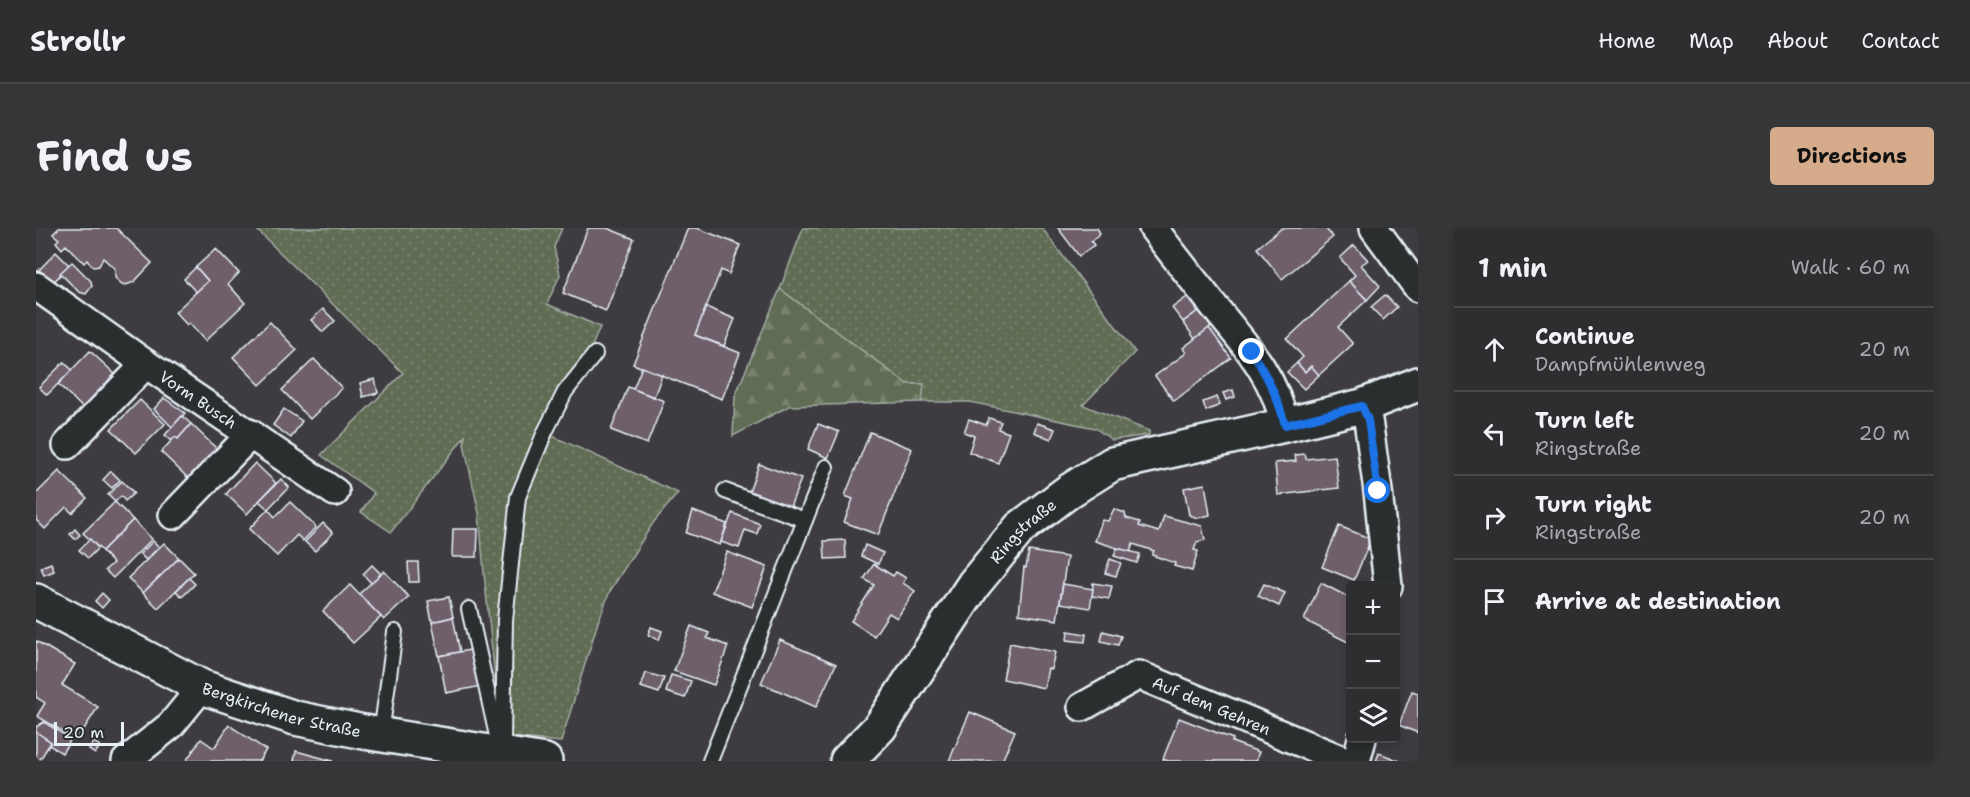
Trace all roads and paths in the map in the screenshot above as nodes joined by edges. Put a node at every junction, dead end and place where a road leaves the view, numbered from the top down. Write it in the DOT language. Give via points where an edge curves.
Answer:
graph roads {
  1 [pos="1153,228"];
  2 [pos="1374,228"];
  3 [pos="36,286"];
  4 [pos="1418,288"];
  5 [pos="595,354"];
  6 [pos="146,364"];
  7 [pos="1418,384"];
  8 [pos="1362,406"];
  9 [pos="1285,425"];
  10 [pos="251,434"];
  11 [pos="67,445"];
  12 [pos="826,467"];
  13 [pos="725,490"];
  14 [pos="334,492"];
  15 [pos="173,515"];
  16 [pos="805,520"];
  17 [pos="1388,581"];
  18 [pos="36,601"];
  19 [pos="469,609"];
  20 [pos="395,632"];
  21 [pos="202,687"];
  22 [pos="1082,707"];
  23 [pos="381,734"];
  24 [pos="1361,743"];
  25 [pos="499,747"];
  26 [pos="126,761"];
  27 [pos="545,761"];
  28 [pos="710,761"];
  29 [pos="848,761"];
  30 [pos="1346,761"];
  31 [pos="1356,761"];
  1 -- 9 [label="street" via="1252,352 1269,379"];
  2 -- 4 [label="street"];
  3 -- 6 [label="street, Vorm Busch"];
  5 -- 25 [label="lane" via="565,392 518,497 505,620 503,739"];
  6 -- 10 [label="street, Vorm Busch"];
  6 -- 11 [label="street, Vorm Busch"];
  7 -- 8 [label="street, Ringstraße"];
  8 -- 9 [label="street, Ringstraße"];
  8 -- 17 [label="street" via="1368,420"];
  9 -- 29 [label="street, Ringstraße" via="1112,464 1020,528 974,584 880,728"];
  10 -- 14 [label="street, Vorm Busch"];
  10 -- 15 [label="street, Vorm Busch"];
  12 -- 16 [label="lane"];
  13 -- 16 [label="lane"];
  16 -- 28 [label="lane"];
  18 -- 21 [label="street, Bergkirchener Straße"];
  19 -- 25 [label="lane"];
  20 -- 23 [label="lane"];
  21 -- 23 [label="street, Bergkirchener Straße" via="295,718"];
  21 -- 26 [label="street" via="171,725"];
  22 -- 30 [label="street, Auf dem Gehren" via="1138,675"];
  23 -- 25 [label="street, Bergkirchener Straße"];
  24 -- 31 [label="street"];
  25 -- 27 [label="street, Bergkirchener Straße"];
}
